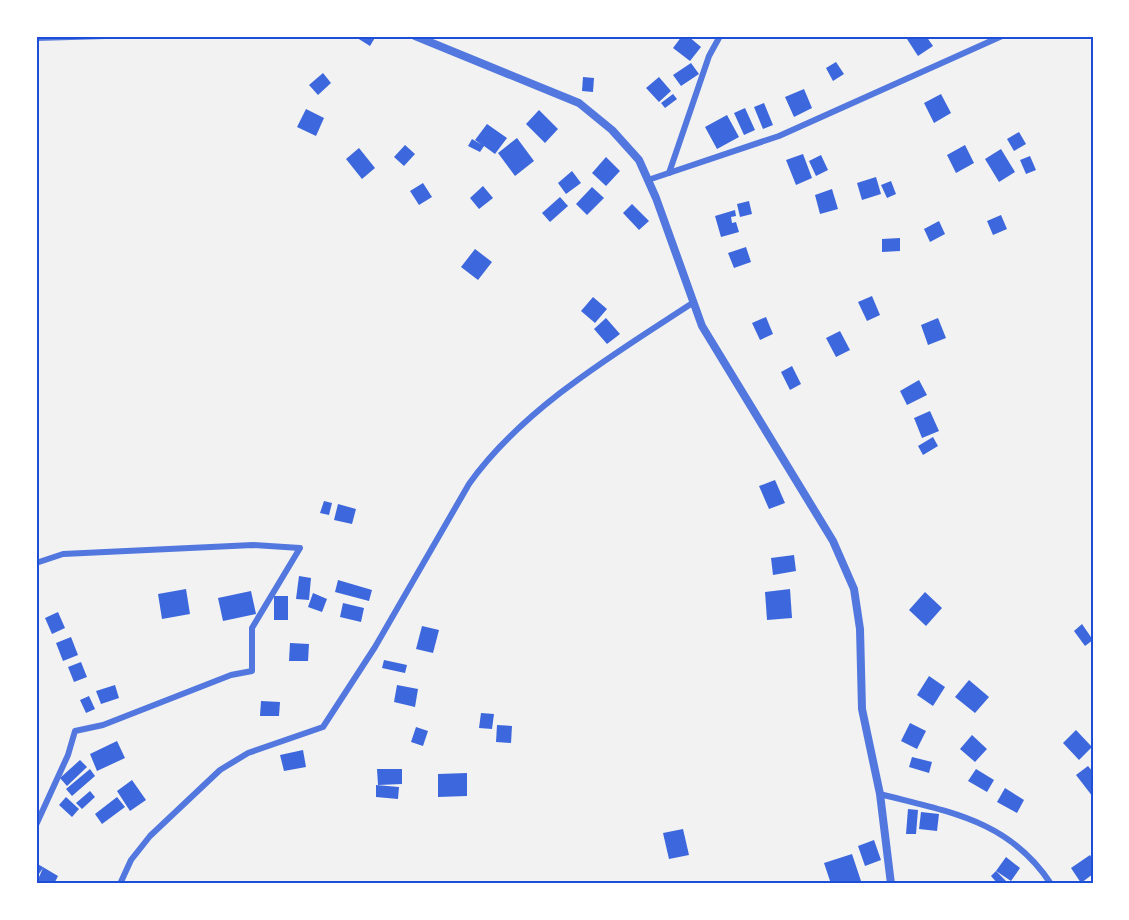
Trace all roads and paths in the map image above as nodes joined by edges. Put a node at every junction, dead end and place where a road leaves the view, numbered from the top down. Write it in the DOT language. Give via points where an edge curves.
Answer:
graph roads {
  1 [pos="106,36"];
  2 [pos="415,36"];
  3 [pos="720,36"];
  4 [pos="1002,36"];
  5 [pos="36,38"];
  6 [pos="669,173"];
  7 [pos="648,180"];
  8 [pos="694,302"];
  9 [pos="36,563"];
  10 [pos="880,794"];
  11 [pos="36,825"];
  12 [pos="120,884"];
  13 [pos="891,884"];
  14 [pos="1051,884"];
  1 -- 5 [label="street"];
  2 -- 7 [label="street" via="579,103 612,130 639,160"];
  3 -- 6 [label="street" via="709,56"];
  4 -- 6 [label="street" via="779,136"];
  6 -- 7 [label="street"];
  7 -- 8 [label="street"];
  8 -- 10 [label="street" via="702,326 833,541 854,589 860,629 862,710"];
  8 -- 12 [label="street" via="604,361 484,462 323,727 248,753 220,770 150,836 131,860"];
  9 -- 11 [label="street" via="63,554 253,545 300,548 252,628 252,671 231,675 103,725 75,731"];
  10 -- 13 [label="street"];
  10 -- 14 [label="street" via="963,815 1005,835"];
}
